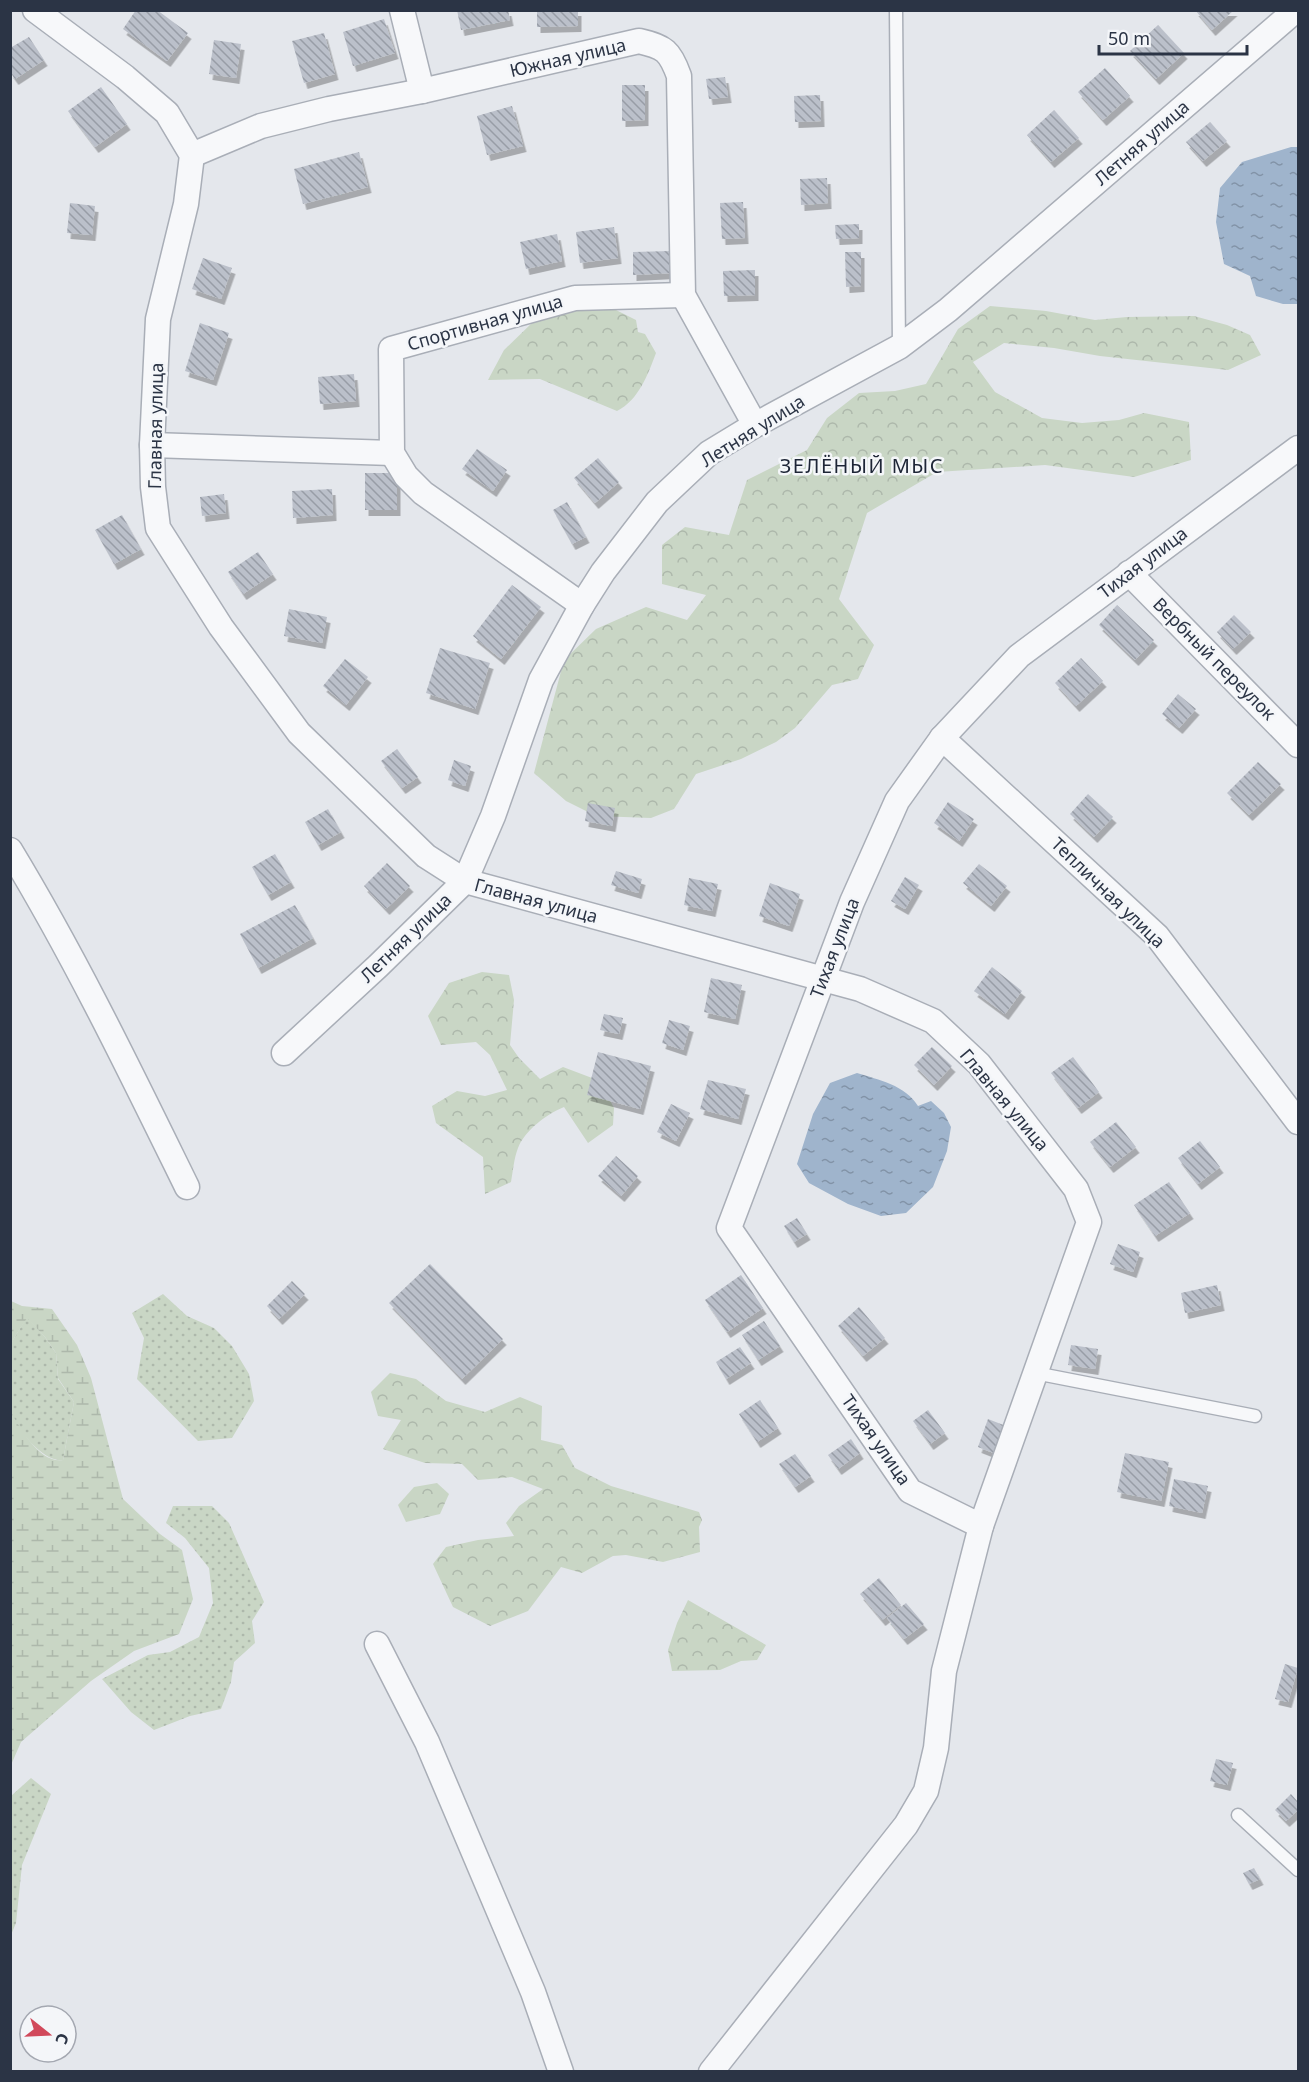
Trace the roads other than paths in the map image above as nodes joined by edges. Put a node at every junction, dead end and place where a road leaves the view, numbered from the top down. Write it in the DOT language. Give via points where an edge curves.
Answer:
graph roads {
  1 [pos="402,10"];
  2 [pos="896,10"];
  3 [pos="1296,10"];
  4 [pos="35,11"];
  5 [pos="422,91"];
  6 [pos="192,155"];
  7 [pos="683,295"];
  8 [pos="899,347"];
  9 [pos="755,425"];
  10 [pos="152,445"];
  11 [pos="1299,448"];
  12 [pos="392,453"];
  13 [pos="1130,573"];
  14 [pos="582,605"];
  15 [pos="942,738"];
  16 [pos="1299,745"];
  17 [pos="10,850"];
  18 [pos="465,881"];
  19 [pos="824,979"];
  20 [pos="284,1053"];
  21 [pos="1299,1122"];
  22 [pos="187,1187"];
  23 [pos="1035,1373"];
  24 [pos="1255,1416"];
  25 [pos="981,1526"];
  26 [pos="377,1644"];
  27 [pos="1238,1815"];
  28 [pos="1299,1870"];
  29 [pos="561,2072"];
  30 [pos="711,2072"];
  1 -- 5 [label="street"];
  2 -- 8 [label="lane"];
  3 -- 8 [label="street, Летняя улица" via="948,310"];
  4 -- 6 [label="street" via="125,77 166,113"];
  5 -- 6 [label="street, Южная улица" via="329,108 261,126"];
  5 -- 7 [label="street, Южная улица" via="639,41 659,46 673,60 678,76"];
  6 -- 10 [label="street, Главная улица" via="186,204 159,319"];
  7 -- 9 [label="street, Южная улица"];
  7 -- 12 [label="street, Спортивная улица" via="574,298 391,349"];
  8 -- 9 [label="street, Летняя улица"];
  9 -- 14 [label="street, Летняя улица" via="709,453 657,502"];
  10 -- 12 [label="street"];
  10 -- 18 [label="street, Главная улица" via="158,528 221,627 299,732 426,856"];
  11 -- 13 [label="street, Тихая улица"];
  12 -- 14 [label="street" via="406,476 423,493"];
  13 -- 15 [label="street, Тихая улица" via="1019,656"];
  13 -- 16 [label="street, Вербный переулок"];
  14 -- 18 [label="street, Летняя улица" via="542,681"];
  15 -- 19 [label="street, Тихая улица" via="897,801 852,902"];
  15 -- 21 [label="street, Тепличная улица" via="1157,936"];
  17 -- 22 [label="street" via="96,1002"];
  18 -- 19 [label="street, Главная улица"];
  18 -- 20 [label="street, Летняя улица"];
  19 -- 23 [label="street, Главная улица" via="860,989 933,1020 979,1064 1076,1189 1089,1222"];
  19 -- 25 [label="street, Тихая улица" via="729,1228 910,1491"];
  23 -- 24 [label="lane"];
  23 -- 25 [label="street, Главная улица"];
  25 -- 30 [label="street, Главная улица" via="944,1671 936,1748 926,1791 906,1825"];
  26 -- 29 [label="street" via="427,1742 533,1992"];
  27 -- 28 [label="lane"];
}
